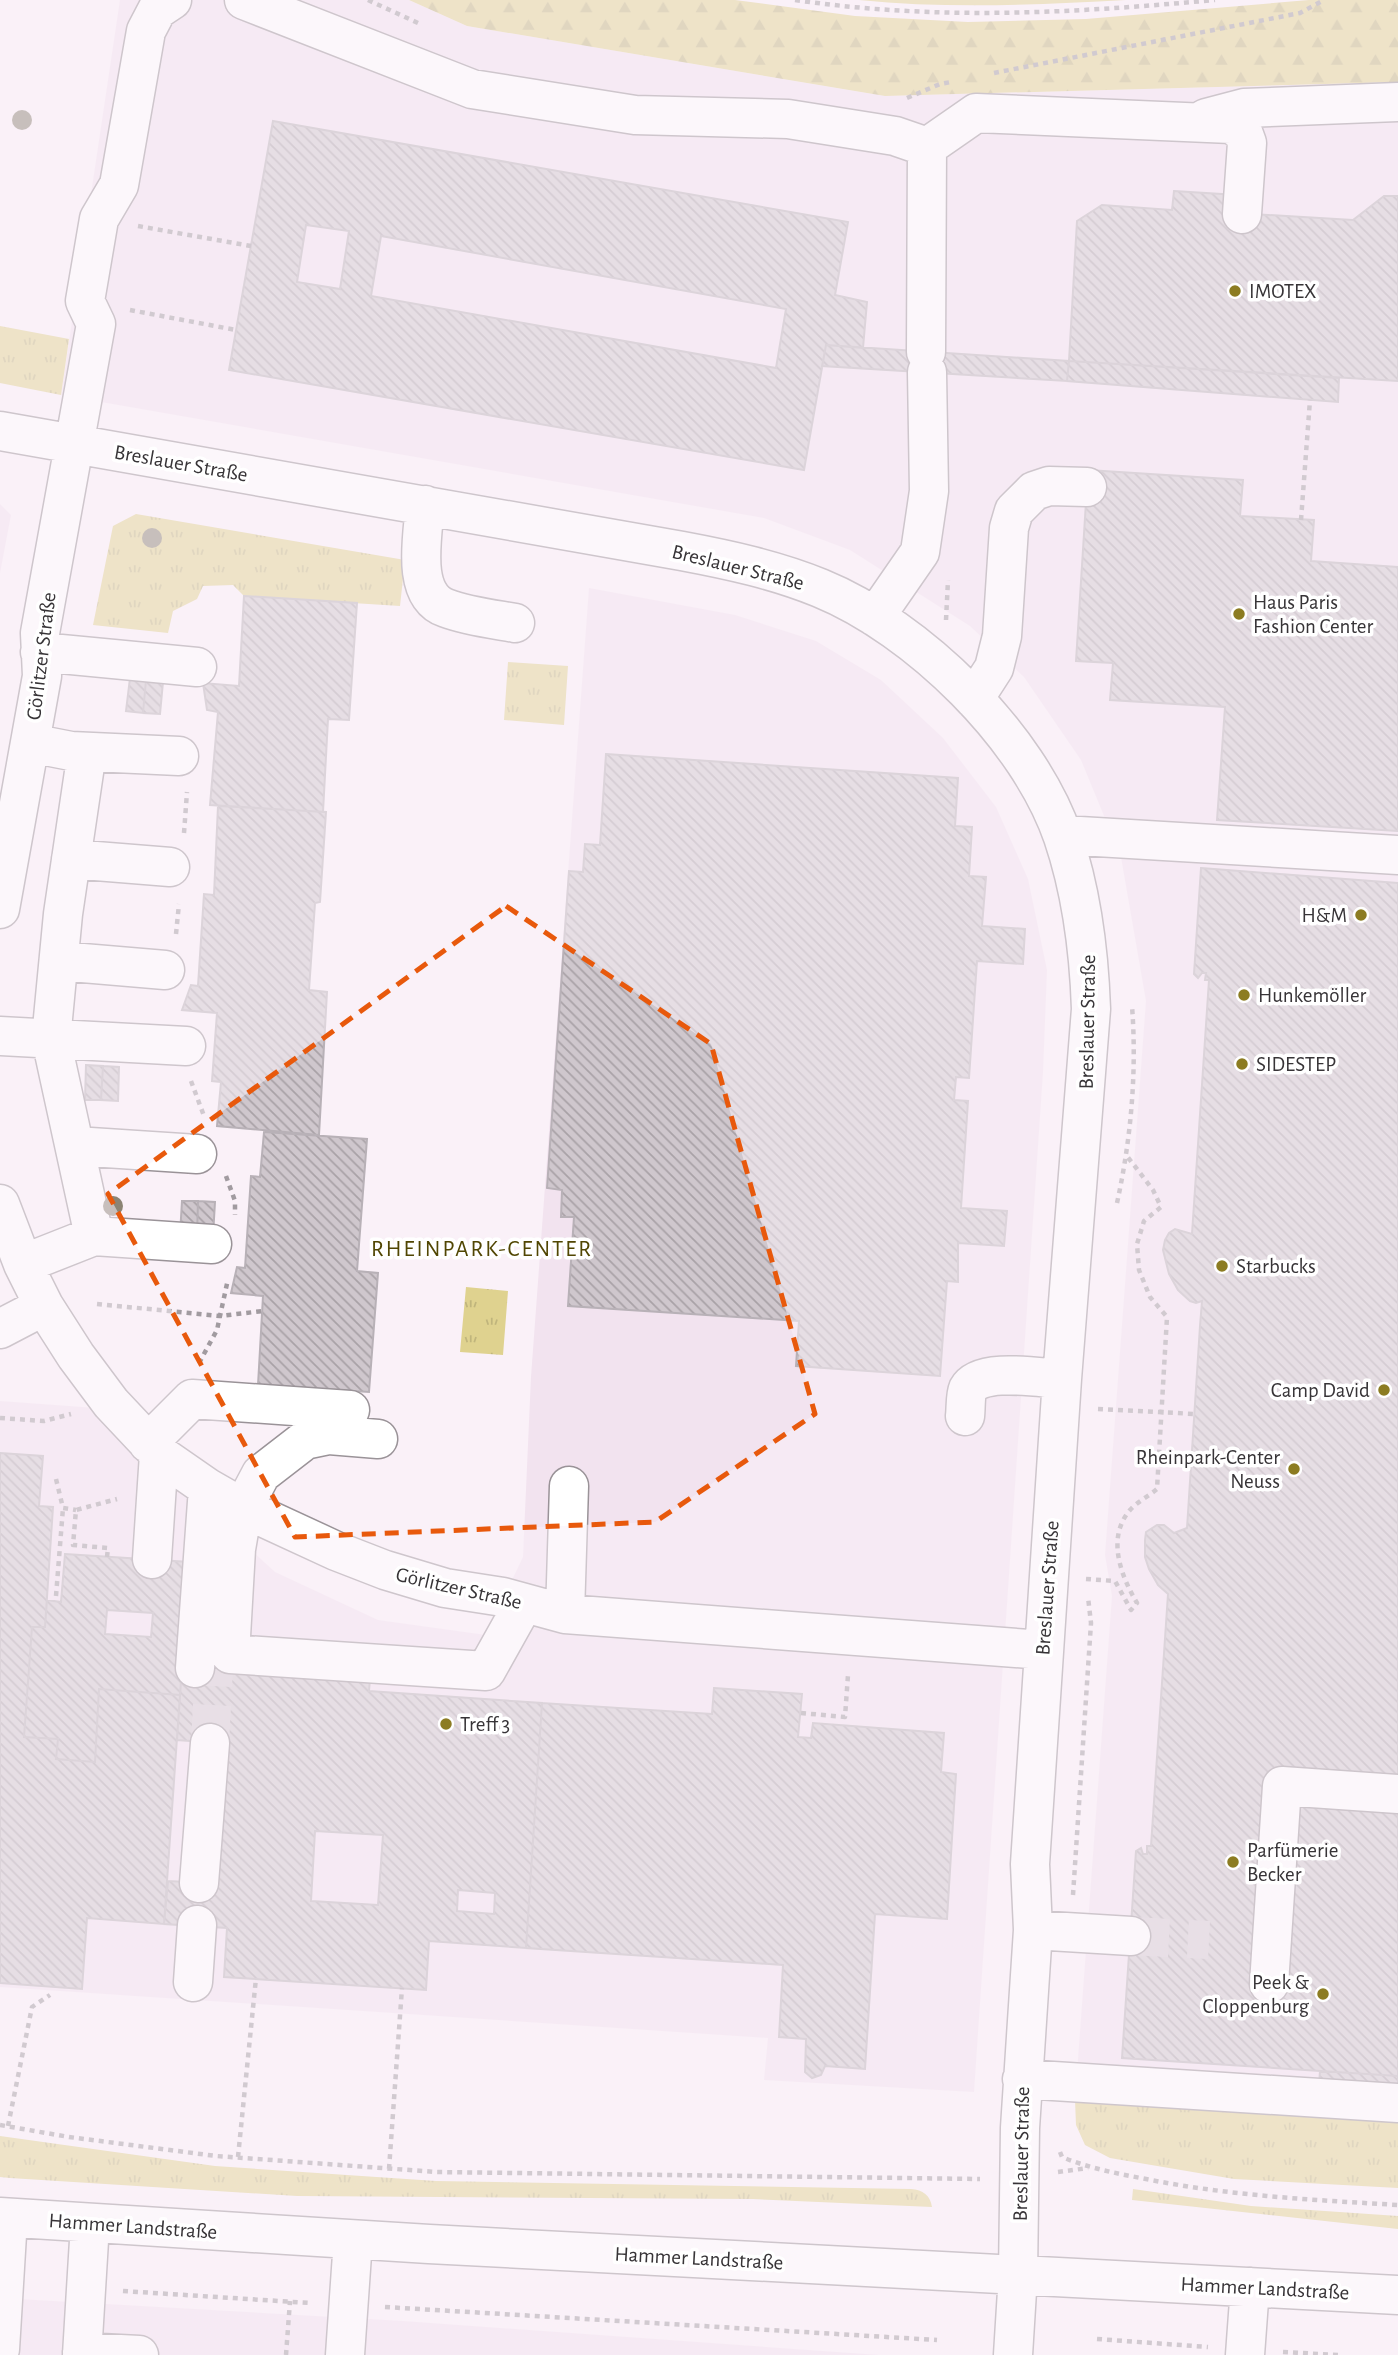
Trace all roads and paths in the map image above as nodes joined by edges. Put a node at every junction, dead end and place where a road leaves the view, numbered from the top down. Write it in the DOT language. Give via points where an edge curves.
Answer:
graph roads {
  1 [pos="172,0"];
  2 [pos="244,0"];
  3 [pos="368,0"];
  4 [pos="795,0"];
  5 [pos="1215,0"];
  6 [pos="1324,0"];
  7 [pos="430,28"];
  8 [pos="993,73"];
  9 [pos="953,81"];
  10 [pos="905,99"];
  11 [pos="1398,102"];
  12 [pos="1192,122"];
  13 [pos="927,147"];
  14 [pos="1242,214"];
  15 [pos="99,219"];
  16 [pos="251,246"];
  17 [pos="85,301"];
  18 [pos="236,330"];
  19 [pos="1310,400"];
  20 [pos="0,431"];
  21 [pos="75,444"];
  22 [pos="1087,487"];
  23 [pos="425,505"];
  24 [pos="1301,520"];
  25 [pos="875,617"];
  26 [pos="515,623"];
  27 [pos="40,652"];
  28 [pos="197,667"];
  29 [pos="974,699"];
  30 [pos="30,743"];
  31 [pos="87,752"];
  32 [pos="179,756"];
  33 [pos="1063,835"];
  34 [pos="1398,855"];
  35 [pos="71,859"];
  36 [pos="170,867"];
  37 [pos="0,909"];
  38 [pos="59,961"];
  39 [pos="166,970"];
  40 [pos="0,1036"];
  41 [pos="51,1039"];
  42 [pos="186,1046"];
  43 [pos="75,1146"];
  44 [pos="197,1154"];
  45 [pos="1127,1156"];
  46 [pos="0,1204"];
  47 [pos="94,1236"];
  48 [pos="212,1244"];
  49 [pos="23,1264"];
  50 [pos="97,1304"];
  51 [pos="44,1306"];
  52 [pos="263,1311"];
  53 [pos="0,1329"];
  54 [pos="1062,1379"];
  55 [pos="1094,1409"];
  56 [pos="350,1410"];
  57 [pos="82,1411"];
  58 [pos="1161,1412"];
  59 [pos="1195,1414"];
  60 [pos="965,1416"];
  61 [pos="0,1418"];
  62 [pos="378,1439"];
  63 [pos="155,1462"];
  64 [pos="56,1479"];
  65 [pos="569,1486"];
  66 [pos="208,1488"];
  67 [pos="63,1508"];
  68 [pos="243,1508"];
  69 [pos="76,1510"];
  70 [pos="107,1556"];
  71 [pos="152,1559"];
  72 [pos="1082,1578"];
  73 [pos="56,1596"];
  74 [pos="524,1603"];
  75 [pos="565,1614"];
  76 [pos="1043,1650"];
  77 [pos="213,1663"];
  78 [pos="846,1691"];
  79 [pos="801,1713"];
  80 [pos="210,1743"];
  81 [pos="1398,1794"];
  82 [pos="199,1883"];
  83 [pos="197,1926"];
  84 [pos="1033,1930"];
  85 [pos="1131,1936"];
  86 [pos="256,1978"];
  87 [pos="193,1982"];
  88 [pos="1269,1983"];
  89 [pos="402,1988"];
  90 [pos="50,1995"];
  91 [pos="1022,2079"];
  92 [pos="1398,2103"];
  93 [pos="0,2124"];
  94 [pos="8,2126"];
  95 [pos="238,2158"];
  96 [pos="1089,2168"];
  97 [pos="389,2169"];
  98 [pos="1020,2178"];
  99 [pos="1398,2205"];
  100 [pos="4,2217"];
  101 [pos="90,2224"];
  102 [pos="353,2240"];
  103 [pos="1018,2274"];
  104 [pos="1250,2287"];
  105 [pos="87,2289"];
  106 [pos="1398,2295"];
  107 [pos="290,2301"];
  108 [pos="348,2305"];
  109 [pos="1,2308"];
  110 [pos="937,2340"];
  111 [pos="0,2349"];
  112 [pos="82,2354"];
  113 [pos="139,2355"];
  114 [pos="286,2355"];
  115 [pos="345,2355"];
  116 [pos="1013,2355"];
  117 [pos="1245,2355"];
  1 -- 15 [label="street" via="156,10 146,31 119,185"];
  2 -- 13 [label="street" via="472,89 635,115 788,119 895,136"];
  3 -- 7 [label="path"];
  4 -- 5 [label="path" via="860,9 971,14 1086,11"];
  6 -- 8 [label="path" via="1300,13"];
  9 -- 10 [label="path"];
  11 -- 12 [label="street" via="1244,108"];
  12 -- 13 [label="street" via="976,113"];
  12 -- 14 [label="street" via="1231,124 1243,132 1247,143"];
  13 -- 25 [label="street" via="929,491 920,552"];
  15 -- 16 [label="path"];
  15 -- 17 [label="street"];
  17 -- 18 [label="path"];
  17 -- 21 [label="street, Görlitzer Straße" via="96,324"];
  19 -- 24 [label="path"];
  20 -- 21 [label="street, Breslauer Straße"];
  21 -- 23 [label="street, Breslauer Straße"];
  21 -- 27 [label="street, Görlitzer Straße"];
  22 -- 29 [label="street" via="1049,486 1034,491 1014,511 1002,636 995,668"];
  23 -- 25 [label="street, Breslauer Straße" via="729,560 823,589"];
  23 -- 26 [label="street" via="421,573 428,595 443,608"];
  25 -- 29 [label="street, Breslauer Straße" via="920,649"];
  27 -- 28 [label="street"];
  27 -- 30 [label="street, Görlitzer Straße" via="42,676"];
  29 -- 33 [label="street, Breslauer Straße" via="1039,783"];
  30 -- 31 [label="street"];
  30 -- 37 [label="street, Görlitzer Straße"];
  31 -- 32 [label="street"];
  31 -- 35 [label="street"];
  33 -- 34 [label="street"];
  33 -- 54 [label="street, Breslauer Straße" via="1089,948 1091,1009"];
  35 -- 36 [label="street"];
  35 -- 38 [label="street"];
  38 -- 39 [label="street"];
  38 -- 41 [label="street"];
  40 -- 41 [label="street"];
  41 -- 42 [label="street"];
  41 -- 43 [label="street"];
  43 -- 44 [label="street"];
  43 -- 47 [label="street"];
  45 -- 58 [label="path" via="1161,1208 1144,1221 1137,1244 1139,1270 1150,1297 1167,1317"];
  46 -- 49 [label="street, Görlitzer Straße"];
  47 -- 48 [label="street"];
  47 -- 49 [label="street"];
  49 -- 51 [label="street, Görlitzer Straße"];
  50 -- 52 [label="path" via="220,1316"];
  51 -- 53 [label="street"];
  51 -- 63 [label="street, Görlitzer Straße"];
  54 -- 60 [label="street" via="978,1379 968,1390"];
  54 -- 76 [label="street, Breslauer Straße"];
  55 -- 58 [label="path"];
  56 -- 63 [label="street" via="192,1399"];
  57 -- 61 [label="path" via="44,1421"];
  58 -- 59 [label="path"];
  58 -- 72 [label="path" via="1157,1489 1130,1510 1118,1532 1118,1558 1137,1603 1131,1610 1115,1581"];
  62 -- 68 [label="street" via="329,1435 304,1440 261,1474"];
  63 -- 66 [label="street, Görlitzer Straße"];
  63 -- 69 [label="path"];
  63 -- 71 [label="street"];
  64 -- 67 [label="path"];
  65 -- 75 [label="street"];
  66 -- 68 [label="street, Görlitzer Straße"];
  66 -- 77 [label="street"];
  67 -- 69 [label="path"];
  67 -- 73 [label="path"];
  68 -- 74 [label="street, Görlitzer Straße" via="385,1570 445,1588"];
  68 -- 77 [label="street"];
  69 -- 70 [label="path" via="73,1545 108,1548"];
  74 -- 75 [label="street, Görlitzer Straße"];
  74 -- 77 [label="street" via="486,1671"];
  75 -- 76 [label="street, Görlitzer Straße"];
  76 -- 84 [label="street, Breslauer Straße" via="1030,1864"];
  78 -- 79 [label="path" via="845,1717"];
  80 -- 82 [label="street"];
  81 -- 88 [label="street" via="1282,1786"];
  83 -- 87 [label="street"];
  84 -- 85 [label="street"];
  84 -- 91 [label="street, Breslauer Straße"];
  86 -- 95 [label="path"];
  89 -- 97 [label="path"];
  90 -- 94 [label="path" via="32,2007"];
  91 -- 92 [label="street"];
  91 -- 98 [label="street, Breslauer Straße"];
  93 -- 94 [label="path"];
  94 -- 95 [label="path"];
  95 -- 97 [label="path"];
  96 -- 99 [label="path" via="1250,2196"];
  97 -- 98 [label="path"];
  98 -- 103 [label="street, Breslauer Straße"];
  100 -- 101 [label="street, Hammer Landstraße"];
  100 -- 109 [label="street"];
  101 -- 102 [label="street, Hammer Landstraße"];
  101 -- 105 [label="street"];
  102 -- 103 [label="street, Hammer Landstraße"];
  102 -- 108 [label="street"];
  103 -- 104 [label="street, Hammer Landstraße"];
  103 -- 116 [label="street, Breslauer Straße"];
  104 -- 106 [label="street, Hammer Landstraße"];
  104 -- 117 [label="street"];
  105 -- 107 [label="path"];
  105 -- 112 [label="street"];
  107 -- 108 [label="path"];
  107 -- 114 [label="path"];
  108 -- 110 [label="path"];
  108 -- 115 [label="street"];
  109 -- 111 [label="street"];
  112 -- 113 [label="street"];
}
